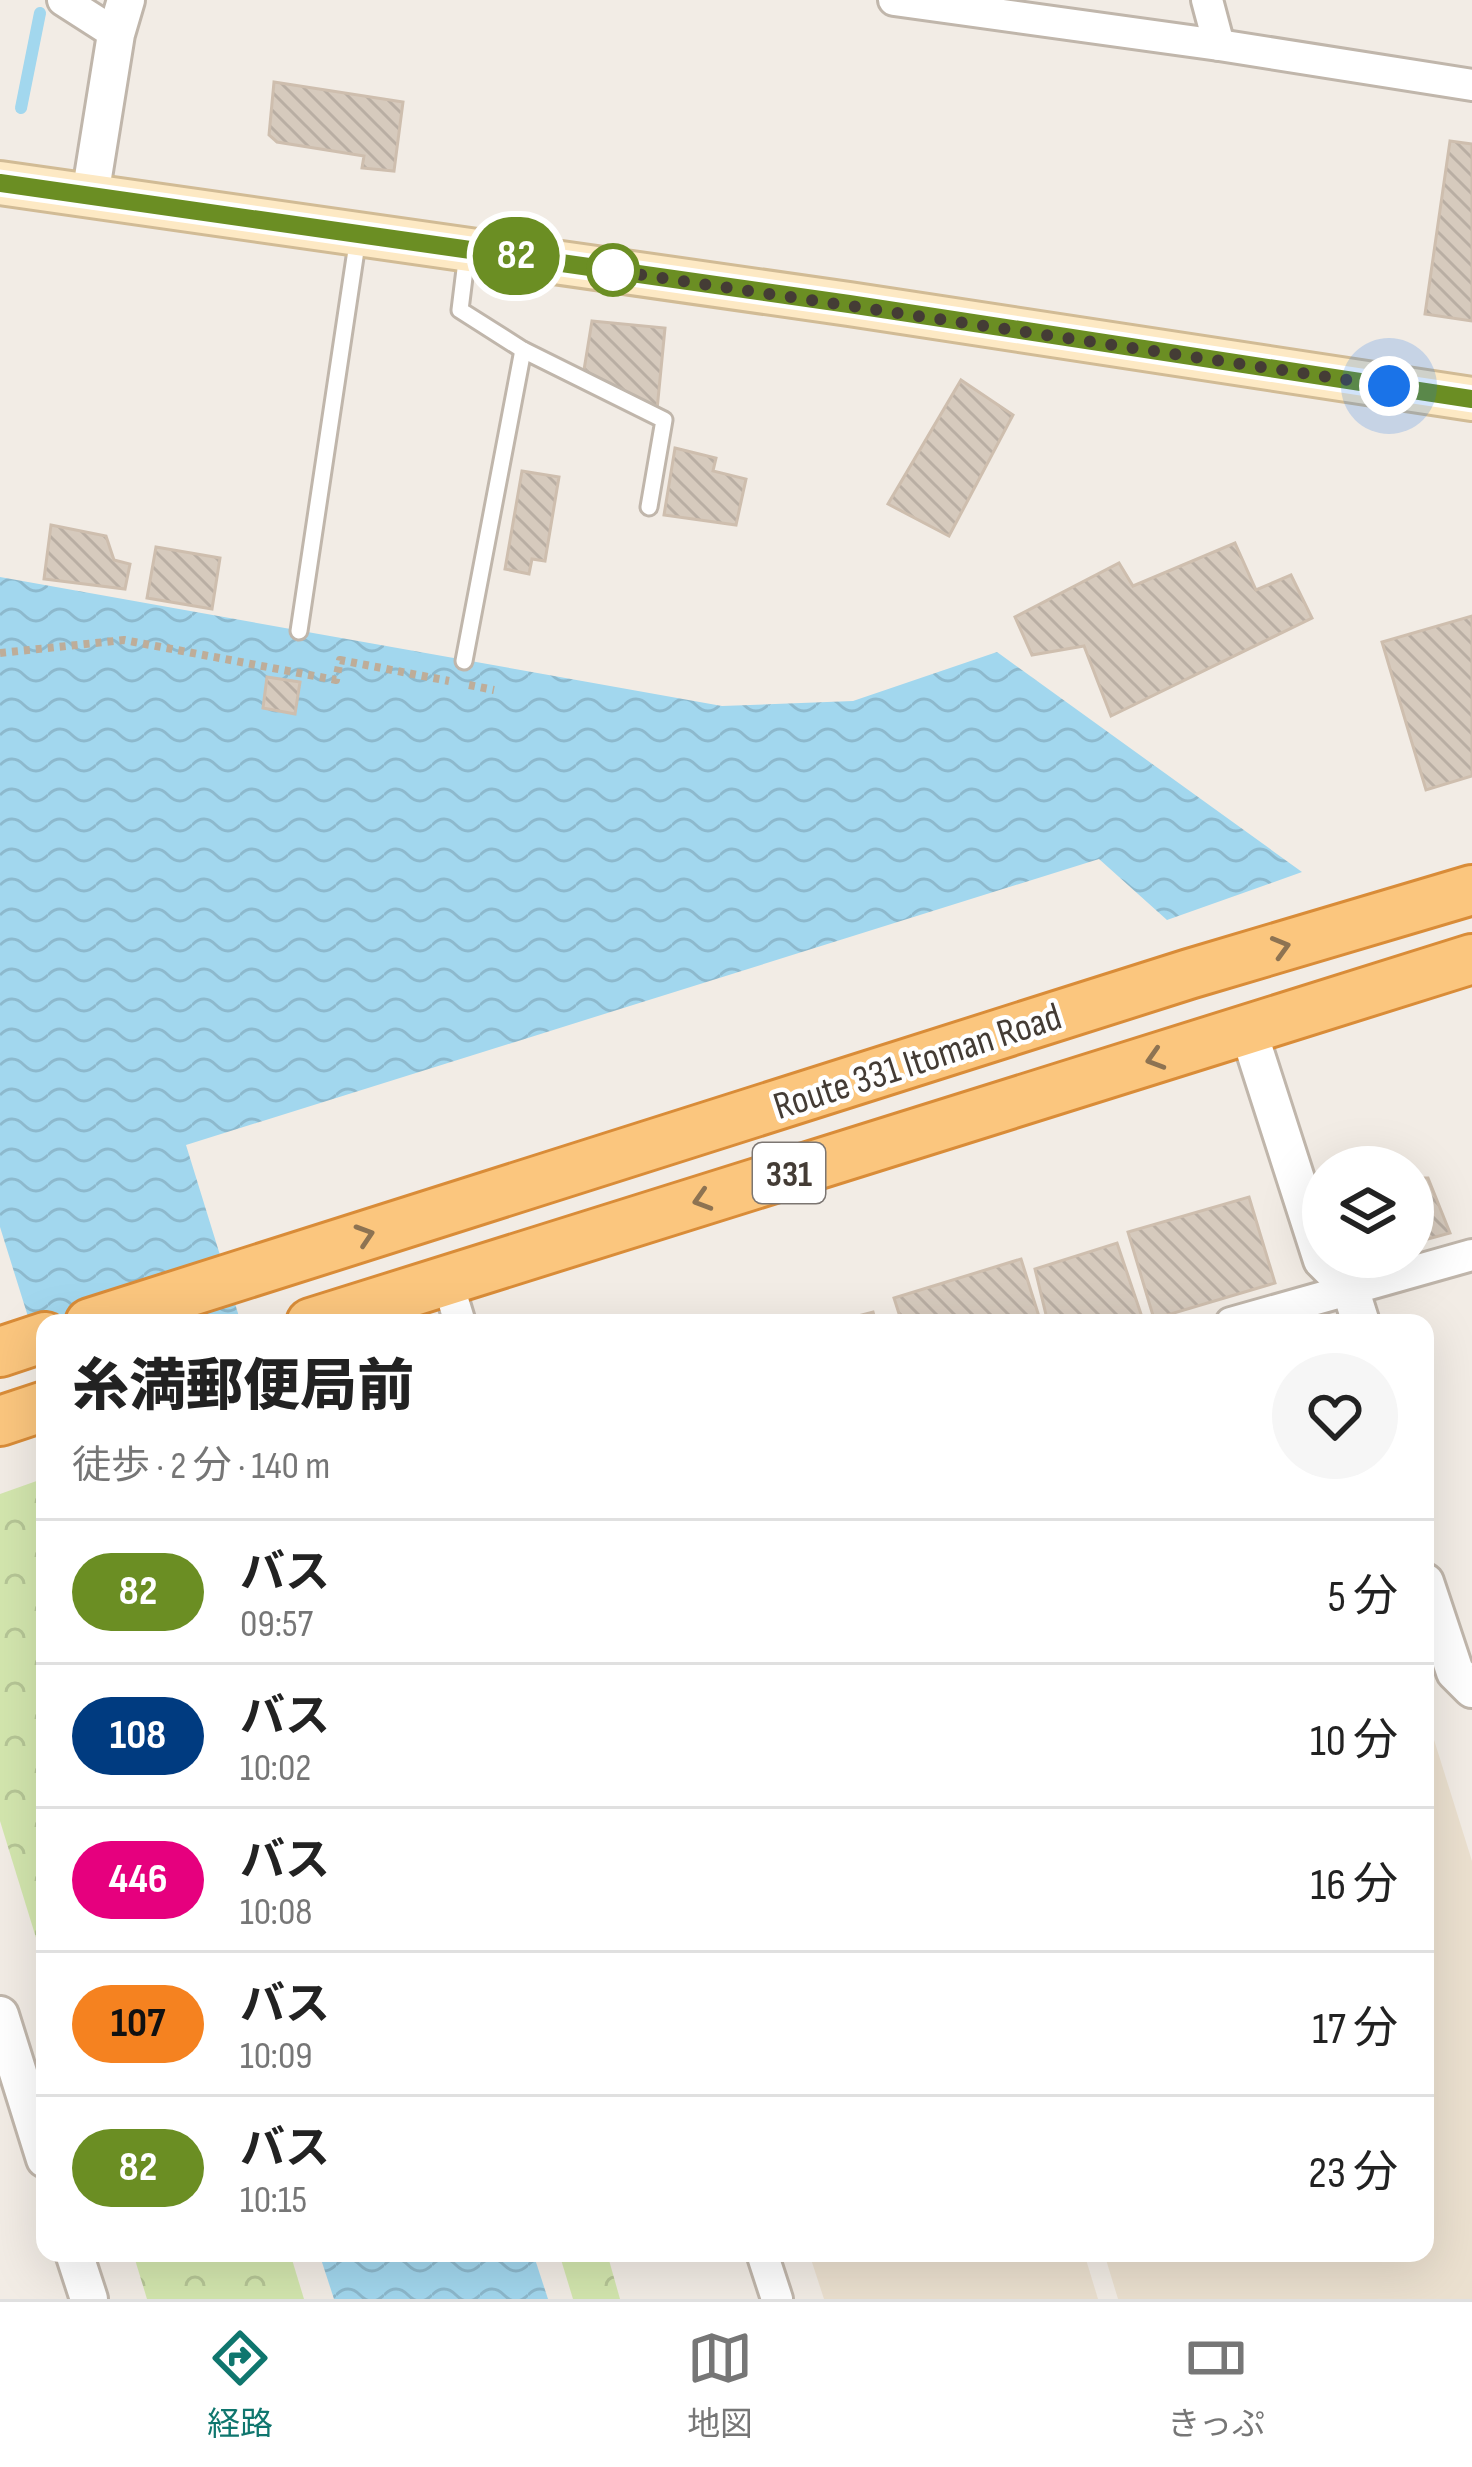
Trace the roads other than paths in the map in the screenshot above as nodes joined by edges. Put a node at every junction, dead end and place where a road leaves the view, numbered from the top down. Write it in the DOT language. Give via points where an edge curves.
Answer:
graph roads {
  1 [pos="63,0"];
  2 [pos="894,0"];
  3 [pos="1208,0"];
  4 [pos="121,17"];
  5 [pos="1219,45"];
  6 [pos="1472,86"];
  7 [pos="0,183"];
  8 [pos="90,196"];
  9 [pos="358,234"];
  10 [pos="468,250"];
  11 [pos="523,350"];
  12 [pos="1472,399"];
  13 [pos="649,507"];
  14 [pos="299,631"];
  15 [pos="464,661"];
  16 [pos="1472,890"];
  17 [pos="1454,965"];
  18 [pos="1257,1027"];
  19 [pos="1472,1255"];
  20 [pos="1350,1288"];
  21 [pos="454,1302"];
  22 [pos="118,1314"];
  23 [pos="372,1314"];
  24 [pos="1262,1314"];
  25 [pos="1358,1314"];
  26 [pos="36,1340"];
  27 [pos="0,1352"];
  28 [pos="1434,1609"];
  29 [pos="1472,1688"];
  30 [pos="0,2015"];
  31 [pos="36,2130"];
  32 [pos="77,2262"];
  33 [pos="765,2262"];
  34 [pos="89,2299"];
  35 [pos="777,2299"];
  1 -- 4 [label="street"];
  2 -- 5 [label="street"];
  3 -- 5 [label="street"];
  4 -- 8 [label="street"];
  5 -- 6 [label="street"];
  7 -- 8 [label="main road"];
  8 -- 9 [label="main road"];
  9 -- 10 [label="main road"];
  9 -- 14 [label="lane"];
  10 -- 11 [label="lane" via="460,310"];
  10 -- 12 [label="main road"];
  11 -- 13 [label="lane" via="664,420"];
  11 -- 15 [label="lane"];
  22 -- 16 [label="highway, Route 331 Itoman Road / 331, one-way"];
  17 -- 18 [label="highway, Route 331 Itoman Road / 331"];
  18 -- 20 [label="street" via="1322,1259"];
  18 -- 21 [label="highway, Route 331 Itoman Road / 331, one-way"];
  19 -- 20 [label="street"];
  20 -- 24 [label="street"];
  20 -- 25 [label="street"];
  21 -- 23 [label="highway, Route 331 Itoman Road / 331"];
  26 -- 27 [label="highway"];
  28 -- 29 [label="street" via="1455,1672"];
  30 -- 31 [label="street"];
  32 -- 34 [label="street"];
  33 -- 35 [label="street"];
}
